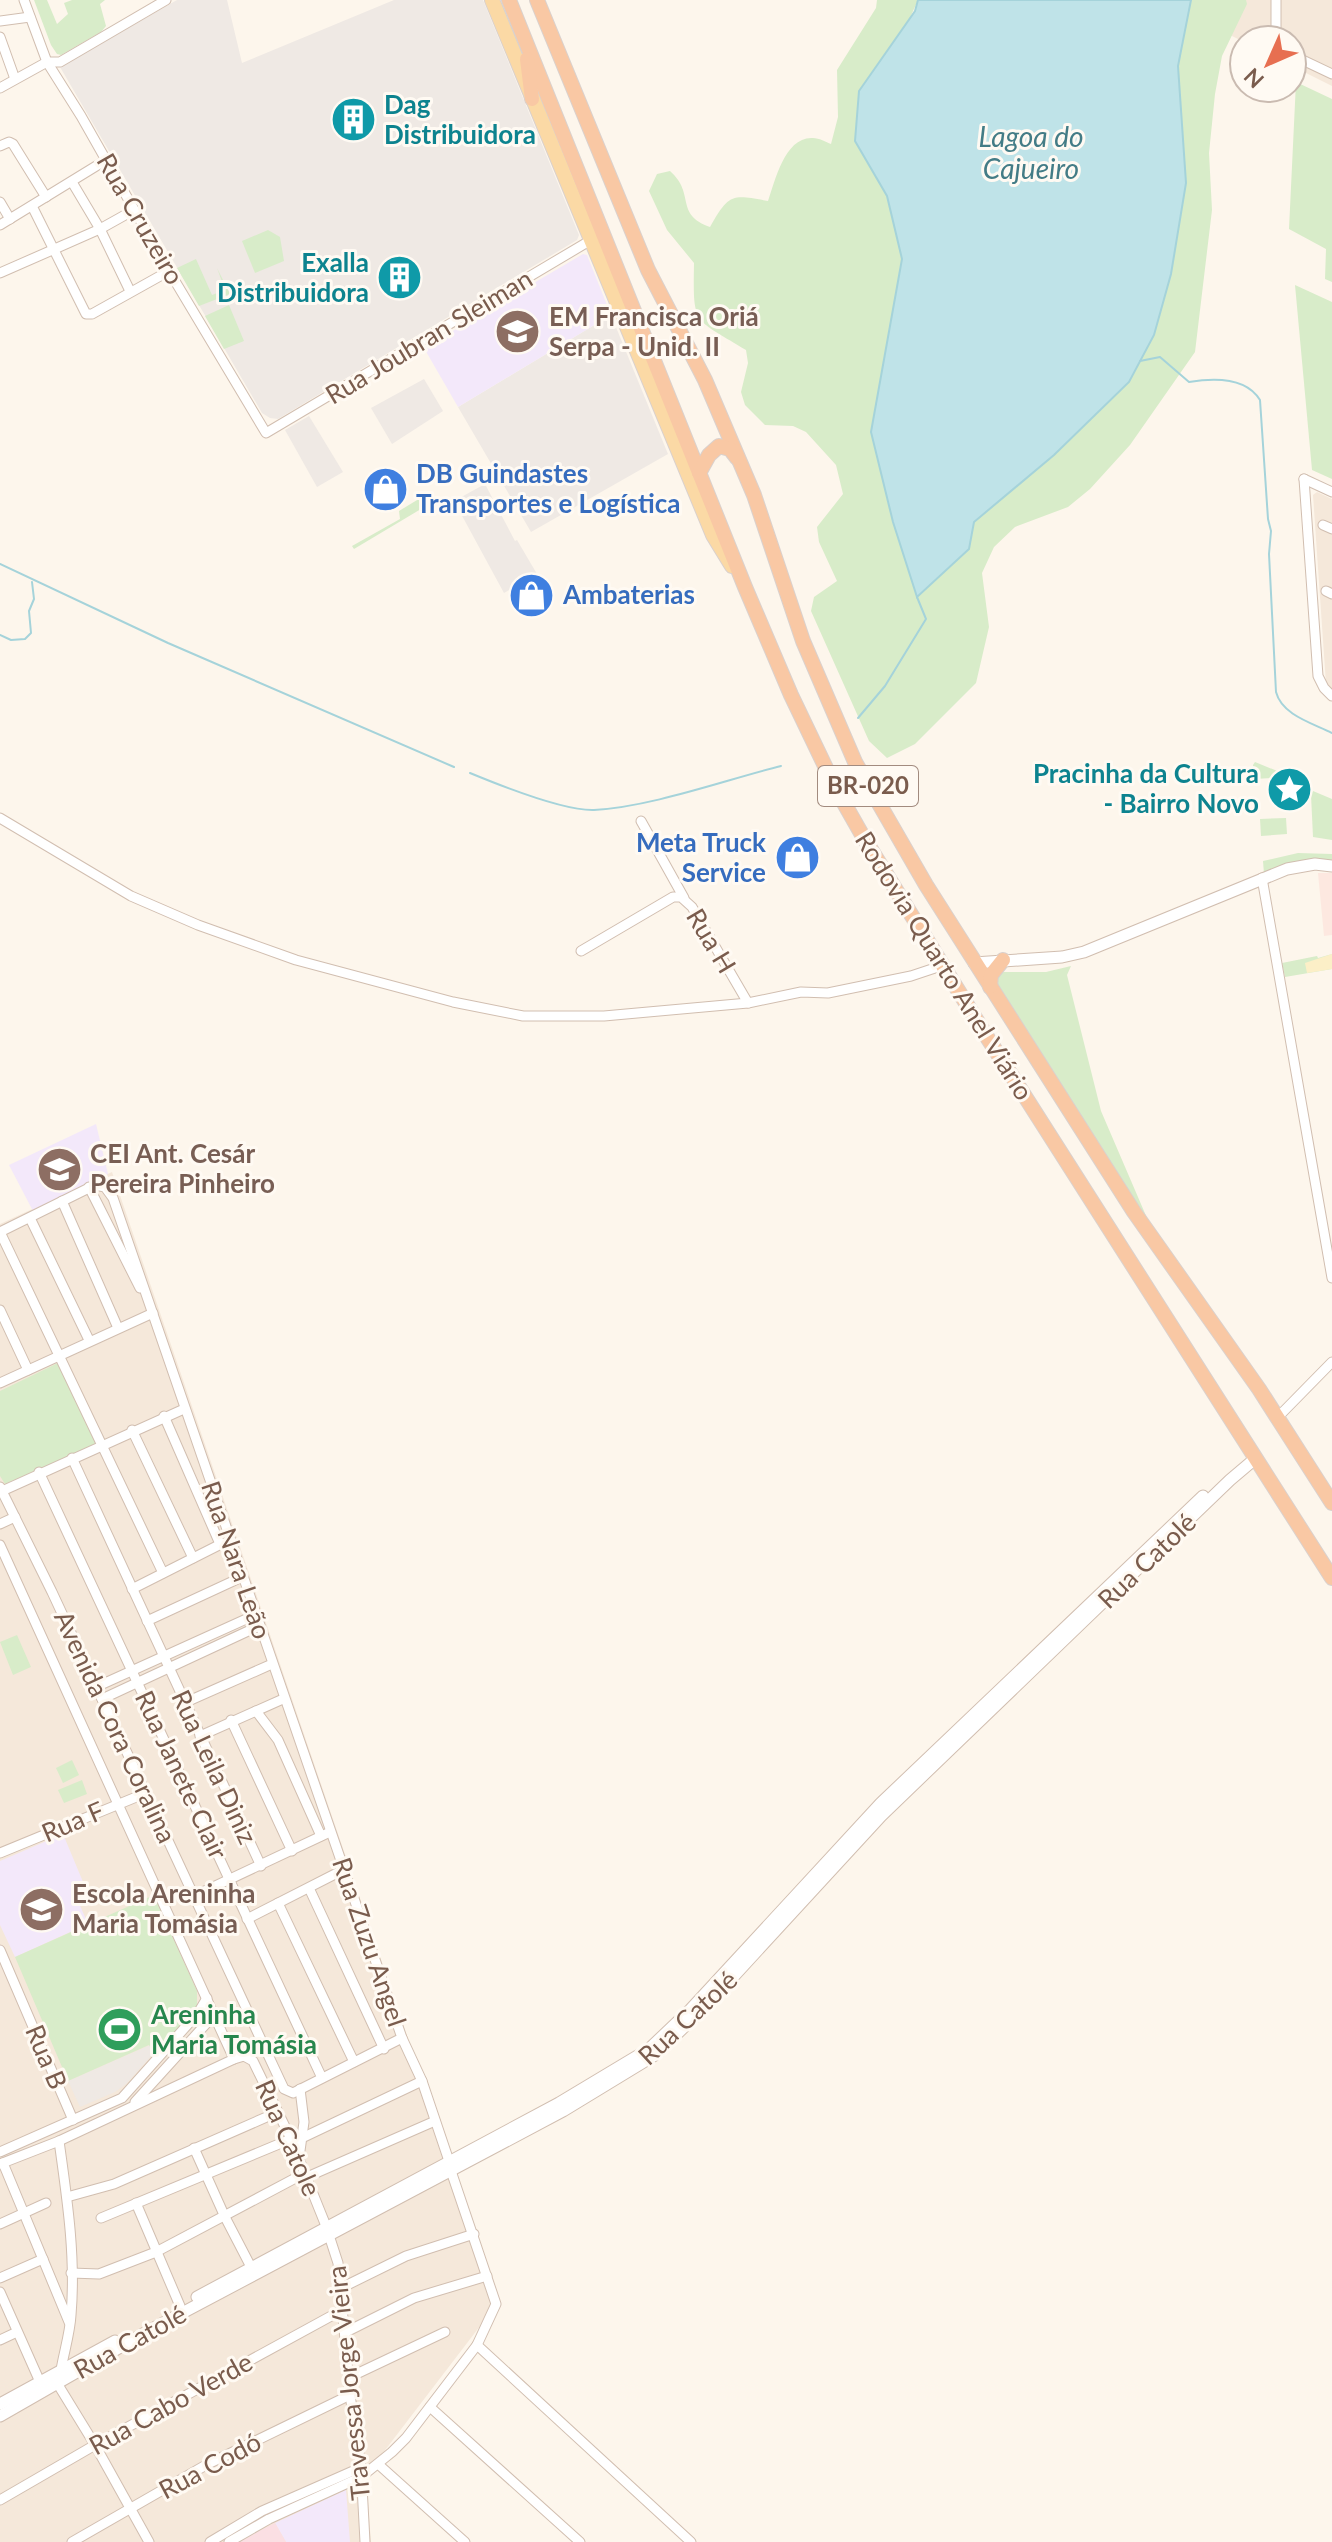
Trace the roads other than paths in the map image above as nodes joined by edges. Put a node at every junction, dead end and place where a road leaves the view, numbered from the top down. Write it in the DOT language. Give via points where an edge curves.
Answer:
graph roads {
  1 [pos="24,0"];
  2 [pos="166,0"];
  3 [pos="492,0"];
  4 [pos="509,0"];
  5 [pos="537,0"];
  6 [pos="548,0"];
  7 [pos="1276,0"];
  8 [pos="543,15"];
  9 [pos="30,17"];
  10 [pos="0,21"];
  11 [pos="1276,24"];
  12 [pos="523,35"];
  13 [pos="0,37"];
  14 [pos="47,62"];
  15 [pos="1308,63"];
  16 [pos="1332,74"];
  17 [pos="15,79"];
  18 [pos="0,88"];
  19 [pos="532,99"];
  20 [pos="0,146"];
  21 [pos="106,160"];
  22 [pos="72,182"];
  23 [pos="46,197"];
  24 [pos="0,202"];
  25 [pos="32,206"];
  26 [pos="134,210"];
  27 [pos="10,219"];
  28 [pos="0,225"];
  29 [pos="100,229"];
  30 [pos="591,240"];
  31 [pos="53,250"];
  32 [pos="169,271"];
  33 [pos="0,273"];
  34 [pos="130,291"];
  35 [pos="266,433"];
  36 [pos="740,461"];
  37 [pos="699,473"];
  38 [pos="1332,492"];
  39 [pos="745,587"];
  40 [pos="1332,696"];
  41 [pos="0,818"];
  42 [pos="641,821"];
  43 [pos="1332,866"];
  44 [pos="1262,878"];
  45 [pos="926,885"];
  46 [pos="900,896"];
  47 [pos="684,898"];
  48 [pos="581,951"];
  49 [pos="1003,960"];
  50 [pos="974,963"];
  51 [pos="944,965"];
  52 [pos="990,987"];
  53 [pos="748,1003"];
  54 [pos="1012,1022"];
  55 [pos="987,1037"];
  56 [pos="89,1187"];
  57 [pos="62,1201"];
  58 [pos="30,1218"];
  59 [pos="0,1232"];
  60 [pos="1332,1278"];
  61 [pos="147,1299"];
  62 [pos="0,1310"];
  63 [pos="153,1313"];
  64 [pos="118,1328"];
  65 [pos="89,1340"];
  66 [pos="58,1355"];
  67 [pos="1332,1362"];
  68 [pos="28,1370"];
  69 [pos="0,1383"];
  70 [pos="184,1409"];
  71 [pos="164,1416"];
  72 [pos="1278,1417"];
  73 [pos="132,1430"];
  74 [pos="101,1445"];
  75 [pos="1254,1455"];
  76 [pos="72,1458"];
  77 [pos="39,1472"];
  78 [pos="1,1490"];
  79 [pos="1332,1503"];
  80 [pos="15,1517"];
  81 [pos="0,1524"];
  82 [pos="225,1542"];
  83 [pos="0,1545"];
  84 [pos="193,1558"];
  85 [pos="163,1573"];
  86 [pos="242,1577"];
  87 [pos="1332,1578"];
  88 [pos="132,1589"];
  89 [pos="255,1615"];
  90 [pos="147,1621"];
  91 [pos="259,1626"];
  92 [pos="163,1657"];
  93 [pos="272,1664"];
  94 [pos="168,1668"];
  95 [pos="132,1671"];
  96 [pos="138,1682"];
  97 [pos="96,1687"];
  98 [pos="102,1699"];
  99 [pos="283,1699"];
  100 [pos="184,1703"];
  101 [pos="256,1711"];
  102 [pos="231,1720"];
  103 [pos="200,1736"];
  104 [pos="146,1793"];
  105 [pos="119,1802"];
  106 [pos="327,1821"];
  107 [pos="326,1834"];
  108 [pos="292,1851"];
  109 [pos="0,1853"];
  110 [pos="261,1866"];
  111 [pos="343,1870"];
  112 [pos="229,1880"];
  113 [pos="309,1888"];
  114 [pos="194,1896"];
  115 [pos="278,1903"];
  116 [pos="247,1919"];
  117 [pos="0,1950"];
  118 [pos="207,1998"];
  119 [pos="214,2015"];
  120 [pos="402,2038"];
  121 [pos="384,2049"];
  122 [pos="239,2057"];
  123 [pos="354,2062"];
  124 [pos="322,2078"];
  125 [pos="422,2081"];
  126 [pos="296,2091"];
  127 [pos="130,2108"];
  128 [pos="278,2112"];
  129 [pos="73,2120"];
  130 [pos="435,2121"];
  131 [pos="304,2137"];
  132 [pos="291,2139"];
  133 [pos="59,2141"];
  134 [pos="194,2148"];
  135 [pos="0,2152"];
  136 [pos="299,2158"];
  137 [pos="2,2164"];
  138 [pos="450,2166"];
  139 [pos="205,2174"];
  140 [pos="306,2175"];
  141 [pos="67,2197"];
  142 [pos="46,2203"];
  143 [pos="136,2203"];
  144 [pos="24,2213"];
  145 [pos="225,2217"];
  146 [pos="101,2218"];
  147 [pos="0,2224"];
  148 [pos="328,2231"];
  149 [pos="474,2234"];
  150 [pos="156,2252"];
  151 [pos="43,2259"];
  152 [pos="251,2267"];
  153 [pos="71,2273"];
  154 [pos="487,2276"];
  155 [pos="0,2278"];
  156 [pos="341,2288"];
  157 [pos="0,2292"];
  158 [pos="180,2306"];
  159 [pos="344,2309"];
  160 [pos="69,2324"];
  161 [pos="17,2332"];
  162 [pos="346,2332"];
  163 [pos="445,2332"];
  164 [pos="0,2340"];
  165 [pos="477,2345"];
  166 [pos="61,2370"];
  167 [pos="350,2377"];
  168 [pos="40,2382"];
  169 [pos="57,2383"];
  170 [pos="350,2395"];
  171 [pos="0,2404"];
  172 [pos="430,2407"];
  173 [pos="0,2416"];
  174 [pos="95,2445"];
  175 [pos="378,2464"];
  176 [pos="361,2472"];
  177 [pos="0,2500"];
  178 [pos="130,2509"];
  179 [pos="684,2540"];
  180 [pos="72,2542"];
  181 [pos="149,2542"];
  182 [pos="210,2542"];
  183 [pos="229,2542"];
  184 [pos="365,2542"];
  185 [pos="465,2542"];
  186 [pos="580,2542"];
  1 -- 9 [label="street, Rua Cruzeiro"];
  2 -- 14 [label="street" via="60,62"];
  3 -- 19 [label="main road, BR-020"];
  4 -- 12 [label="highway, Rodovia Quarto Anel Viário / BR-020"];
  5 -- 8 [label="highway, Rodovia Quarto Anel Viário / BR-020"];
  6 -- 8 [label="highway"];
  7 -- 11 [label="street"];
  8 -- 36 [label="highway, Rodovia Quarto Anel Viário / BR-020" via="648,270"];
  9 -- 10 [label="street"];
  9 -- 14 [label="street, Rua Cruzeiro"];
  12 -- 19 [label="highway"];
  12 -- 37 [label="highway, Rodovia Quarto Anel Viário / BR-020"];
  13 -- 17 [label="street"];
  14 -- 17 [label="street"];
  14 -- 21 [label="street, Rua Cruzeiro"];
  15 -- 16 [label="street"];
  17 -- 18 [label="street"];
  19 -- 30 [label="main road, BR-020"];
  20 -- 23 [label="street" via="13,144"];
  21 -- 22 [label="street"];
  21 -- 26 [label="street, Rua Cruzeiro"];
  22 -- 23 [label="street"];
  22 -- 29 [label="street"];
  23 -- 25 [label="street"];
  24 -- 27 [label="street"];
  25 -- 27 [label="street"];
  25 -- 31 [label="street"];
  26 -- 29 [label="street"];
  26 -- 32 [label="street, Rua Cruzeiro"];
  27 -- 28 [label="street"];
  29 -- 31 [label="street"];
  29 -- 34 [label="street"];
  30 -- 35 [label="street, Rua Joubran Sleiman"];
  30 -- 39 [label="main road, BR-020" via="713,535"];
  31 -- 33 [label="street"];
  31 -- 34 [label="street" via="86,314"];
  32 -- 34 [label="street"];
  32 -- 35 [label="street, Rua Cruzeiro"];
  36 -- 37 [label="highway" via="719,446"];
  36 -- 45 [label="highway, Rodovia Quarto Anel Viário / BR-020" via="823,692 861,774"];
  37 -- 39 [label="highway, Rodovia Quarto Anel Viário / BR-020"];
  38 -- 40 [label="street" via="1304,479 1318,676"];
  39 -- 46 [label="highway, Rodovia Quarto Anel Viário / BR-020" via="836,789"];
  41 -- 53 [label="street" via="131,896 198,925 296,960 453,1002 547,1017"];
  42 -- 47 [label="street"];
  43 -- 44 [label="street" via="1315,864"];
  44 -- 49 [label="street" via="1084,952"];
  44 -- 60 [label="street"];
  45 -- 46 [label="highway"];
  45 -- 50 [label="highway, Rodovia Quarto Anel Viário / BR-020"];
  46 -- 51 [label="highway, Rodovia Quarto Anel Viário / BR-020"];
  47 -- 48 [label="street, Rua H" via="673,897"];
  47 -- 53 [label="street, Rua H"];
  49 -- 50 [label="street"];
  49 -- 52 [label="highway" via="991,975"];
  50 -- 52 [label="highway, Rodovia Quarto Anel Viário / BR-020"];
  51 -- 53 [label="street" via="828,993 801,992"];
  51 -- 55 [label="highway, Rodovia Quarto Anel Viário / BR-020"];
  52 -- 54 [label="highway, Rodovia Quarto Anel Viário / BR-020"];
  54 -- 55 [label="highway"];
  54 -- 72 [label="highway, Rodovia Quarto Anel Viário / BR-020" via="1134,1212"];
  55 -- 75 [label="highway, Rodovia Quarto Anel Viário / BR-020"];
  56 -- 57 [label="street"];
  56 -- 61 [label="street, Rua Nara Leão"];
  56 -- 61 [label="street, Rua Nara Leão" via="101,1184 109,1191"];
  57 -- 58 [label="street"];
  57 -- 64 [label="street"];
  58 -- 59 [label="street"];
  58 -- 65 [label="street"];
  59 -- 66 [label="street"];
  61 -- 63 [label="street, Rua Nara Leão"];
  62 -- 68 [label="street"];
  63 -- 64 [label="street"];
  63 -- 70 [label="street, Rua Nara Leão"];
  64 -- 65 [label="street"];
  65 -- 66 [label="street"];
  66 -- 68 [label="street"];
  66 -- 74 [label="street"];
  67 -- 72 [label="street"];
  68 -- 69 [label="street"];
  70 -- 71 [label="street"];
  70 -- 82 [label="street, Rua Nara Leão"];
  71 -- 73 [label="street"];
  71 -- 82 [label="street, Rua Nara Leão"];
  72 -- 79 [label="highway, Rodovia Quarto Anel Viário / BR-020"];
  73 -- 74 [label="street"];
  73 -- 84 [label="street"];
  74 -- 76 [label="street"];
  74 -- 85 [label="street"];
  75 -- 87 [label="highway, Rodovia Quarto Anel Viário / BR-020"];
  75 -- 138 [label="street, Rua Catolé" via="1176,1520 973,1722 881,1803 707,1999 638,2057"];
  76 -- 77 [label="street"];
  76 -- 88 [label="street, Rua Leila Diniz"];
  77 -- 78 [label="street"];
  77 -- 95 [label="street, Rua Janete Clair"];
  78 -- 80 [label="street, Avenida Cora Coralina"];
  80 -- 81 [label="street"];
  80 -- 97 [label="street, Avenida Cora Coralina"];
  82 -- 84 [label="street"];
  82 -- 86 [label="street, Rua Nara Leão"];
  83 -- 105 [label="street, Avenida Cora Coralina"];
  84 -- 85 [label="street"];
  85 -- 88 [label="street"];
  86 -- 89 [label="street, Rua Nara Leão"];
  86 -- 90 [label="street"];
  88 -- 90 [label="street, Rua Leila Diniz"];
  89 -- 91 [label="street, Rua Nara Leão"];
  89 -- 92 [label="street"];
  90 -- 92 [label="street, Rua Leila Diniz"];
  91 -- 93 [label="street, Rua Nara Leão"];
  91 -- 94 [label="street"];
  92 -- 94 [label="street, Rua Leila Diniz"];
  92 -- 95 [label="street"];
  93 -- 99 [label="street, Rua Nara Leão"];
  93 -- 100 [label="street"];
  94 -- 96 [label="street"];
  94 -- 100 [label="street, Rua Leila Diniz"];
  95 -- 96 [label="street, Rua Janete Clair"];
  95 -- 97 [label="street"];
  96 -- 98 [label="street"];
  96 -- 112 [label="street, Rua Janete Clair"];
  97 -- 98 [label="street, Avenida Cora Coralina"];
  98 -- 104 [label="street, Avenida Cora Coralina"];
  99 -- 101 [label="street"];
  99 -- 106 [label="street, Rua Nara Leão"];
  100 -- 103 [label="street, Rua Leila Diniz"];
  101 -- 102 [label="street"];
  101 -- 107 [label="street" via="278,1740"];
  102 -- 103 [label="street"];
  102 -- 108 [label="street"];
  103 -- 110 [label="street, Rua Leila Diniz"];
  104 -- 105 [label="street, Rua F"];
  104 -- 114 [label="street, Avenida Cora Coralina"];
  105 -- 109 [label="street, Rua F"];
  105 -- 118 [label="street, Avenida Cora Coralina"];
  106 -- 107 [label="street, Rua Zuzu Angel"];
  107 -- 108 [label="street"];
  107 -- 111 [label="street, Rua Zuzu Angel"];
  108 -- 110 [label="street"];
  110 -- 112 [label="street"];
  111 -- 113 [label="street"];
  111 -- 120 [label="street, Rua Zuzu Angel"];
  112 -- 114 [label="street"];
  112 -- 116 [label="street, Rua Janete Clair"];
  113 -- 115 [label="street"];
  113 -- 121 [label="street"];
  114 -- 126 [label="street, Avenida Cora Coralina" via="284,2089"];
  115 -- 116 [label="street"];
  115 -- 123 [label="street"];
  116 -- 124 [label="street, Rua Janete Clair"];
  117 -- 129 [label="street, Rua B"];
  118 -- 119 [label="street, Avenida Cora Coralina"];
  118 -- 129 [label="street" via="131,2091"];
  119 -- 122 [label="street, Avenida Cora Coralina"];
  119 -- 127 [label="street"];
  120 -- 121 [label="street, Rua Zuzu Angel"];
  120 -- 125 [label="street"];
  121 -- 123 [label="street, Rua Zuzu Angel"];
  122 -- 127 [label="street"];
  122 -- 128 [label="street, Rua Catole" via="253,2061"];
  123 -- 124 [label="street, Rua Zuzu Angel"];
  124 -- 126 [label="street, Rua Zuzu Angel"];
  125 -- 130 [label="street"];
  125 -- 131 [label="street"];
  126 -- 131 [label="street"];
  127 -- 133 [label="street"];
  128 -- 132 [label="street, Rua Catole"];
  128 -- 134 [label="street"];
  129 -- 135 [label="street"];
  130 -- 138 [label="street"];
  130 -- 140 [label="street"];
  131 -- 136 [label="street"];
  132 -- 136 [label="street, Rua Catole"];
  132 -- 139 [label="street"];
  133 -- 137 [label="street"];
  133 -- 141 [label="street"];
  134 -- 139 [label="street"];
  134 -- 141 [label="street" via="114,2184"];
  136 -- 140 [label="street, Rua Catole"];
  137 -- 144 [label="street"];
  138 -- 148 [label="street, Rua Catolé"];
  138 -- 149 [label="street"];
  139 -- 143 [label="street"];
  139 -- 145 [label="street"];
  140 -- 145 [label="street"];
  140 -- 148 [label="street, Rua Catole"];
  141 -- 153 [label="street"];
  142 -- 144 [label="street"];
  143 -- 146 [label="street"];
  143 -- 150 [label="street"];
  144 -- 147 [label="street"];
  144 -- 151 [label="street"];
  145 -- 150 [label="street"];
  145 -- 152 [label="street"];
  148 -- 152 [label="street, Rua Catolé"];
  148 -- 156 [label="street, Travessa Jorge Vieira"];
  148 -- 169 [label="street, Rua Catolé"];
  149 -- 154 [label="street"];
  149 -- 156 [label="street" via="406,2256"];
  150 -- 153 [label="street" via="99,2274"];
  150 -- 158 [label="street"];
  151 -- 155 [label="street"];
  151 -- 160 [label="street"];
  152 -- 158 [label="street, Rua Catolé"];
  153 -- 160 [label="street"];
  154 -- 162 [label="street" via="414,2298"];
  154 -- 165 [label="street" via="496,2304"];
  156 -- 159 [label="street, Travessa Jorge Vieira"];
  157 -- 161 [label="street"];
  158 -- 166 [label="street, Rua Catolé"];
  159 -- 162 [label="street, Travessa Jorge Vieira"];
  159 -- 174 [label="street, Rua Cabo Verde"];
  160 -- 166 [label="street"];
  161 -- 164 [label="street"];
  161 -- 168 [label="street"];
  162 -- 167 [label="street, Travessa Jorge Vieira"];
  163 -- 167 [label="street"];
  165 -- 172 [label="street"];
  165 -- 179 [label="street"];
  166 -- 168 [label="street, Rua Catolé"];
  167 -- 170 [label="street, Travessa Jorge Vieira"];
  168 -- 171 [label="street, Rua Catolé"];
  169 -- 173 [label="street, Rua Catolé"];
  169 -- 174 [label="street"];
  170 -- 176 [label="street, Travessa Jorge Vieira"];
  170 -- 178 [label="street, Rua Codó" via="206,2465"];
  172 -- 175 [label="street"];
  172 -- 186 [label="street"];
  174 -- 177 [label="street, Rua Cabo Verde"];
  174 -- 178 [label="street"];
  175 -- 176 [label="street"];
  175 -- 185 [label="street"];
  176 -- 182 [label="street" via="262,2511"];
  176 -- 183 [label="street"];
  176 -- 184 [label="street, Travessa Jorge Vieira"];
  178 -- 180 [label="street, Rua Codó"];
  178 -- 181 [label="street"];
}
